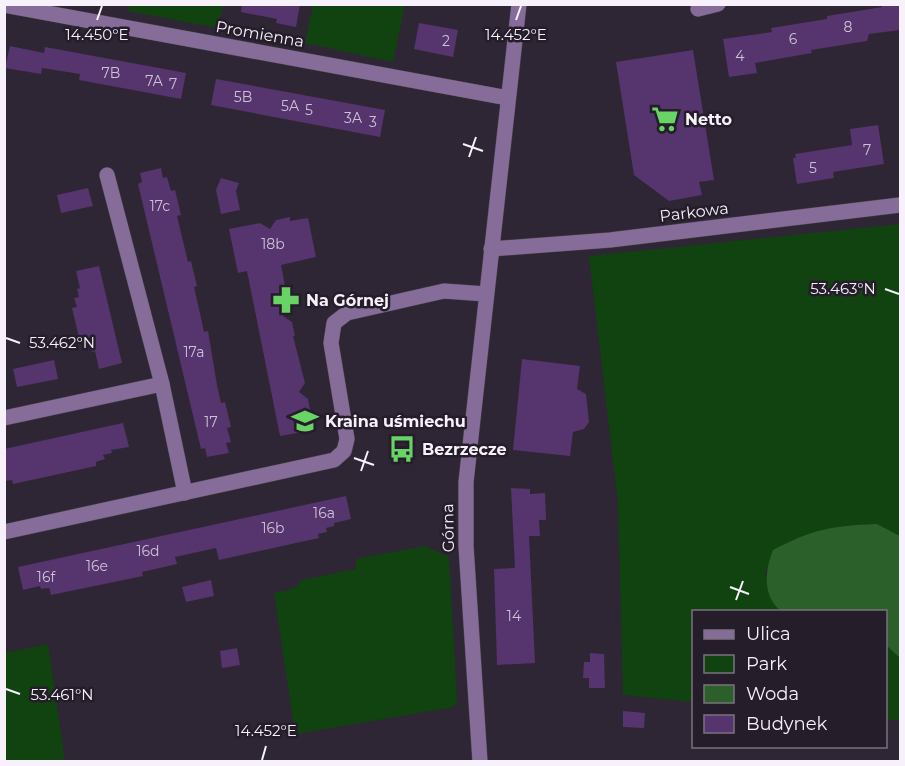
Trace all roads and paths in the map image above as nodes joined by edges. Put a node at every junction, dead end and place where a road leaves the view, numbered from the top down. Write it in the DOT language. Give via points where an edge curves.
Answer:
graph roads {
  1 [pos="519,4"];
  2 [pos="718,4"];
  3 [pos="4,5"];
  4 [pos="698,9"];
  5 [pos="508,98"];
  6 [pos="106,175"];
  7 [pos="900,206"];
  8 [pos="491,249"];
  9 [pos="486,294"];
  10 [pos="162,384"];
  11 [pos="4,418"];
  12 [pos="185,493"];
  13 [pos="4,531"];
  14 [pos="480,762"];
  1 -- 5 [label="street, Górna"];
  2 -- 4 [label="street"];
  3 -- 5 [label="street, Promienna"];
  5 -- 8 [label="street, Górna"];
  6 -- 10 [label="street"];
  7 -- 8 [label="street, Parkowa" via="610,240"];
  8 -- 9 [label="street, Górna"];
  9 -- 12 [label="street" via="444,291 343,315 336,320 331,333 347,430 342,454 324,463"];
  9 -- 14 [label="street, Górna" via="465,509"];
  10 -- 11 [label="street"];
  10 -- 12 [label="street"];
  12 -- 13 [label="street"];
}
